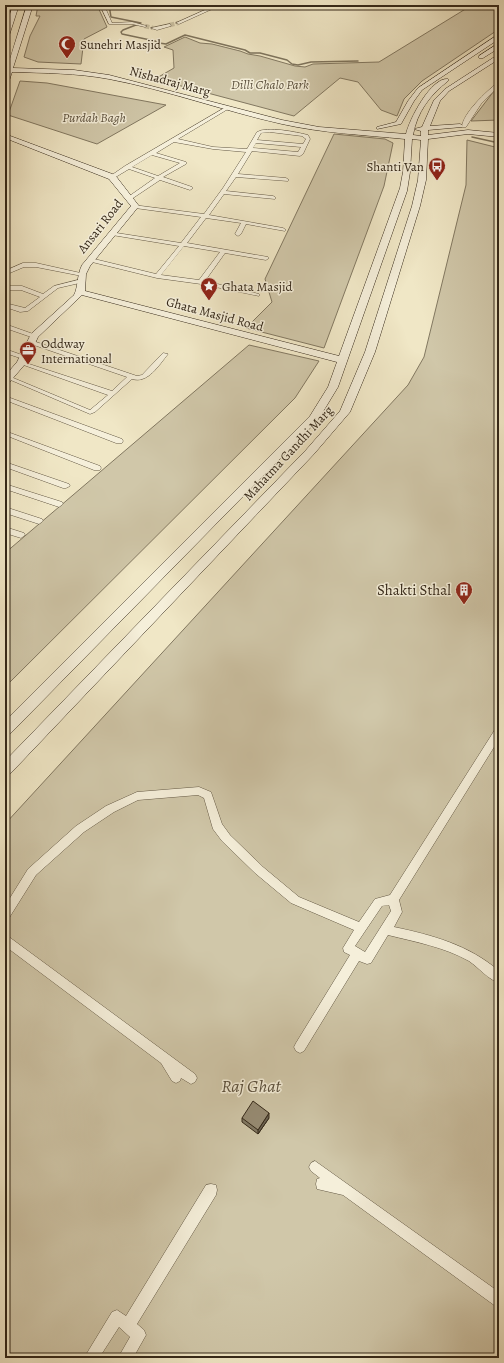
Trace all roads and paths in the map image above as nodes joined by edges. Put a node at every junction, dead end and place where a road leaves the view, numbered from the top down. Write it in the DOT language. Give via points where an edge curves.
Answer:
graph roads {
  1 [pos="16,5"];
  2 [pos="30,5"];
  3 [pos="102,5"];
  4 [pos="218,5"];
  5 [pos="178,23"];
  6 [pos="170,25"];
  7 [pos="143,26"];
  8 [pos="7,27"];
  9 [pos="153,28"];
  10 [pos="499,36"];
  11 [pos="5,39"];
  12 [pos="499,45"];
  13 [pos="499,56"];
  14 [pos="7,68"];
  15 [pos="5,84"];
  16 [pos="499,84"];
  17 [pos="226,108"];
  18 [pos="407,108"];
  19 [pos="420,109"];
  20 [pos="399,126"];
  21 [pos="464,126"];
  22 [pos="389,129"];
  23 [pos="380,131"];
  24 [pos="499,132"];
  25 [pos="424,133"];
  26 [pos="410,134"];
  27 [pos="448,135"];
  28 [pos="5,136"];
  29 [pos="499,136"];
  30 [pos="174,140"];
  31 [pos="255,141"];
  32 [pos="304,146"];
  33 [pos="423,149"];
  34 [pos="250,150"];
  35 [pos="152,153"];
  36 [pos="127,168"];
  37 [pos="234,175"];
  38 [pos="112,177"];
  39 [pos="160,177"];
  40 [pos="286,180"];
  41 [pos="190,188"];
  42 [pos="223,192"];
  43 [pos="130,198"];
  44 [pos="273,198"];
  45 [pos="135,206"];
  46 [pos="204,217"];
  47 [pos="244,222"];
  48 [pos="283,230"];
  49 [pos="112,233"];
  50 [pos="238,234"];
  51 [pos="182,246"];
  52 [pos="223,252"];
  53 [pos="266,258"];
  54 [pos="90,260"];
  55 [pos="5,273"];
  56 [pos="157,276"];
  57 [pos="82,277"];
  58 [pos="201,282"];
  59 [pos="5,288"];
  60 [pos="80,292"];
  61 [pos="44,296"];
  62 [pos="257,296"];
  63 [pos="5,305"];
  64 [pos="5,326"];
  65 [pos="32,339"];
  66 [pos="5,351"];
  67 [pos="165,354"];
  68 [pos="22,360"];
  69 [pos="342,360"];
  70 [pos="131,376"];
  71 [pos="7,380"];
  72 [pos="113,394"];
  73 [pos="5,398"];
  74 [pos="5,433"];
  75 [pos="119,441"];
  76 [pos="6,465"];
  77 [pos="98,468"];
  78 [pos="5,486"];
  79 [pos="66,486"];
  80 [pos="59,504"];
  81 [pos="5,510"];
  82 [pos="39,521"];
  83 [pos="5,530"];
  84 [pos="21,535"];
  85 [pos="5,730"];
  86 [pos="499,731"];
  87 [pos="5,770"];
  88 [pos="393,899"];
  89 [pos="5,915"];
  90 [pos="361,929"];
  91 [pos="386,930"];
  92 [pos="5,939"];
  93 [pos="358,953"];
  94 [pos="499,978"];
  95 [pos="300,1047"];
  96 [pos="163,1057"];
  97 [pos="185,1064"];
  98 [pos="176,1077"];
  99 [pos="191,1078"];
  100 [pos="315,1168"];
  101 [pos="330,1170"];
  102 [pos="322,1184"];
  103 [pos="211,1190"];
  104 [pos="348,1191"];
  105 [pos="499,1300"];
  106 [pos="128,1326"];
  107 [pos="91,1358"];
  108 [pos="125,1358"];
  1 -- 8 [label="main road"];
  2 -- 14 [label="main road"];
  3 -- 7 [label="street" via="112,23"];
  4 -- 5 [label="street"];
  6 -- 9 [label="street"];
  8 -- 11 [label="main road"];
  10 -- 18 [label="main road" via="420,89"];
  12 -- 19 [label="main road, Mahatma Gandhi Marg" via="436,88"];
  13 -- 25 [label="main road, Mahatma Gandhi Marg" via="442,94 437,100"];
  14 -- 15 [label="main road"];
  14 -- 17 [label="main road, Nishadraj Marg" via="109,77"];
  14 -- 23 [label="main road, Nishadraj Marg" via="82,68 106,72 287,117"];
  16 -- 21 [label="street" via="478,104"];
  17 -- 23 [label="main road, Nishadraj Marg" via="319,129"];
  17 -- 30 [label="street"];
  18 -- 19 [label="main road"];
  18 -- 20 [label="main road"];
  19 -- 26 [label="main road, Mahatma Gandhi Marg"];
  20 -- 22 [label="main road"];
  20 -- 23 [label="main road"];
  20 -- 26 [label="main road"];
  21 -- 24 [label="main road"];
  21 -- 25 [label="main road" via="443,126"];
  22 -- 23 [label="main road, Nishadraj Marg"];
  22 -- 26 [label="main road, Nishadraj Marg"];
  23 -- 26 [label="main road, Nishadraj Marg"];
  23 -- 26 [label="main road" via="399,140"];
  25 -- 26 [label="main road, Nishadraj Marg"];
  25 -- 27 [label="main road"];
  25 -- 33 [label="main road, Mahatma Gandhi Marg"];
  26 -- 69 [label="main road, Mahatma Gandhi Marg" via="406,179"];
  27 -- 29 [label="main road" via="468,132"];
  27 -- 33 [label="main road"];
  28 -- 38 [label="main road, Ansari Road"];
  30 -- 34 [label="street" via="214,148"];
  30 -- 35 [label="street"];
  31 -- 32 [label="street"];
  31 -- 32 [label="street" via="259,132 270,130 306,136 308,139"];
  31 -- 34 [label="street"];
  32 -- 34 [label="street" via="298,154"];
  33 -- 87 [label="main road, Mahatma Gandhi Marg" via="420,190 370,352 345,412 310,452"];
  34 -- 37 [label="street"];
  35 -- 36 [label="street"];
  35 -- 39 [label="street" via="184,163"];
  36 -- 38 [label="street"];
  36 -- 39 [label="street"];
  37 -- 40 [label="street"];
  37 -- 42 [label="street"];
  38 -- 43 [label="main road, Ansari Road"];
  39 -- 41 [label="street"];
  39 -- 43 [label="street"];
  42 -- 44 [label="street"];
  42 -- 46 [label="street"];
  43 -- 45 [label="main road, Ansari Road"];
  45 -- 46 [label="street"];
  45 -- 49 [label="main road, Ansari Road"];
  46 -- 47 [label="street"];
  46 -- 51 [label="street"];
  47 -- 48 [label="street"];
  47 -- 50 [label="street"];
  49 -- 51 [label="street"];
  49 -- 54 [label="main road, Ansari Road"];
  51 -- 52 [label="street"];
  51 -- 56 [label="street"];
  52 -- 53 [label="street"];
  52 -- 58 [label="street"];
  54 -- 56 [label="street"];
  54 -- 57 [label="main road, Ansari Road"];
  55 -- 57 [label="street" via="23,265 36,265"];
  56 -- 58 [label="street"];
  57 -- 60 [label="main road, Ansari Road"];
  57 -- 61 [label="street" via="56,287"];
  58 -- 62 [label="street"];
  59 -- 61 [label="street" via="22,288"];
  60 -- 65 [label="main road"];
  60 -- 69 [label="main road, Ghata Masjid Road"];
  61 -- 63 [label="street" via="24,311"];
  64 -- 65 [label="street"];
  65 -- 68 [label="main road"];
  65 -- 70 [label="street"];
  66 -- 68 [label="street"];
  67 -- 70 [label="street" via="144,377"];
  68 -- 71 [label="main road"];
  68 -- 72 [label="street"];
  69 -- 85 [label="main road, Mahatma Gandhi Marg" via="333,387 312,422"];
  70 -- 72 [label="street"];
  71 -- 72 [label="street" via="90,412"];
  73 -- 75 [label="street"];
  74 -- 77 [label="street"];
  76 -- 79 [label="street"];
  78 -- 80 [label="street"];
  81 -- 82 [label="street"];
  83 -- 84 [label="street"];
  86 -- 88 [label="street"];
  88 -- 90 [label="street" via="379,902"];
  88 -- 91 [label="street" via="397,912"];
  89 -- 90 [label="street" via="32,872 80,829 110,809 137,796 186,791 208,796 217,826 226,838 295,900"];
  90 -- 93 [label="street" via="348,948"];
  91 -- 93 [label="street" via="367,959"];
  91 -- 94 [label="street" via="442,943 466,953"];
  92 -- 96 [label="street"];
  93 -- 95 [label="street"];
  96 -- 97 [label="street"];
  96 -- 98 [label="street"];
  96 -- 99 [label="street"];
  100 -- 104 [label="street"];
  101 -- 104 [label="street"];
  102 -- 104 [label="street"];
  103 -- 106 [label="street"];
  104 -- 105 [label="street"];
  106 -- 107 [label="street" via="117,1317"];
  106 -- 108 [label="street" via="139,1335"];
}
